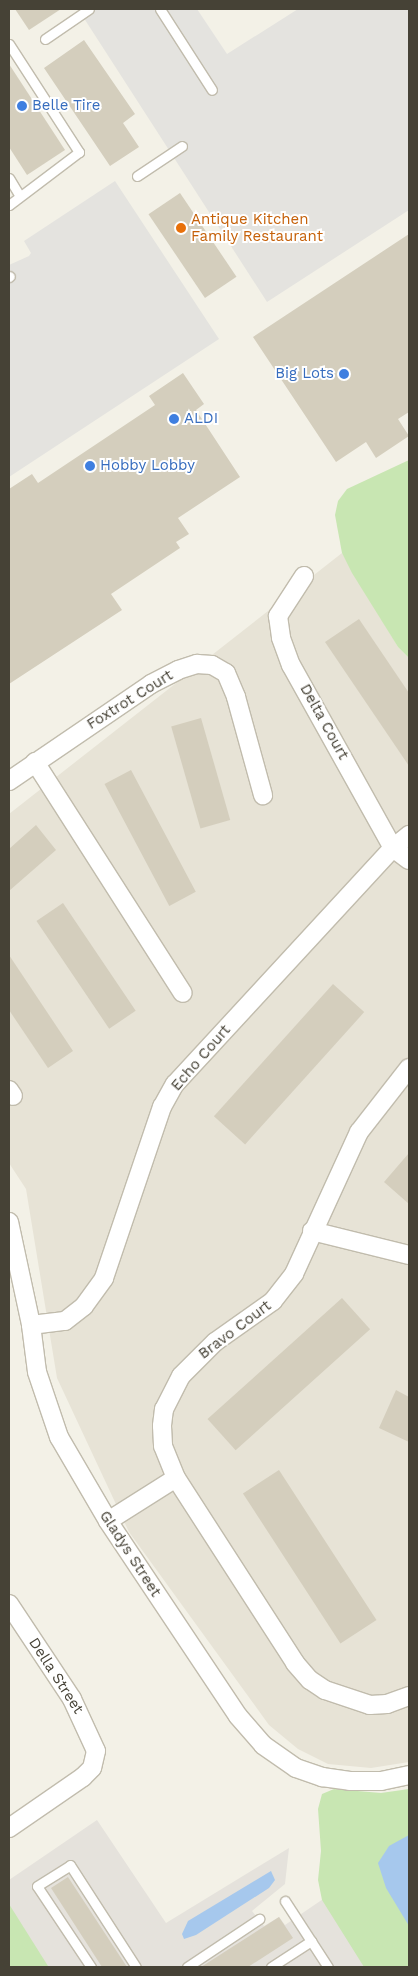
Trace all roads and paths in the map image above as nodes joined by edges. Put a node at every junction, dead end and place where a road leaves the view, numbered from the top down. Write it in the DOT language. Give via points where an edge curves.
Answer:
graph roads {
  1 [pos="89,9"];
  2 [pos="160,9"];
  3 [pos="45,39"];
  4 [pos="9,44"];
  5 [pos="212,90"];
  6 [pos="182,146"];
  7 [pos="137,176"];
  8 [pos="9,178"];
  9 [pos="20,196"];
  10 [pos="9,205"];
  11 [pos="304,576"];
  12 [pos="35,762"];
  13 [pos="9,781"];
  14 [pos="262,795"];
  15 [pos="409,835"];
  16 [pos="393,848"];
  17 [pos="409,860"];
  18 [pos="183,993"];
  19 [pos="409,1068"];
  20 [pos="9,1222"];
  21 [pos="312,1231"];
  22 [pos="409,1255"];
  23 [pos="31,1326"];
  24 [pos="176,1478"];
  25 [pos="108,1521"];
  26 [pos="9,1604"];
  27 [pos="409,1696"];
  28 [pos="409,1775"];
  29 [pos="9,1828"];
  30 [pos="285,1902"];
  31 [pos="259,1919"];
  32 [pos="311,1940"];
  33 [pos="91,1967"];
  34 [pos="136,1967"];
  35 [pos="187,1967"];
  36 [pos="271,1967"];
  37 [pos="328,1967"];
  1 -- 3 [label="lane"];
  2 -- 5 [label="lane"];
  4 -- 9 [label="lane" via="79,152"];
  6 -- 7 [label="lane"];
  8 -- 9 [label="lane"];
  9 -- 10 [label="lane"];
  11 -- 16 [label="street, Delta Court" via="278,616 281,638 291,665"];
  12 -- 13 [label="street, Foxtrot Court"];
  12 -- 14 [label="street, Foxtrot Court" via="152,684 178,670 197,664 212,665 226,673 236,698"];
  12 -- 18 [label="street"];
  15 -- 16 [label="street, Echo Court"];
  16 -- 17 [label="street, Delta Court"];
  16 -- 23 [label="street, Echo Court" via="174,1084 162,1108 104,1278 84,1306 65,1321"];
  19 -- 21 [label="street, Bravo Court" via="359,1132"];
  20 -- 23 [label="street, Gladys Street"];
  21 -- 22 [label="street"];
  21 -- 24 [label="street, Bravo Court" via="294,1274 273,1301 215,1342 181,1376 171,1392 162,1426 163,1446"];
  23 -- 25 [label="street, Gladys Street" via="37,1372 59,1437"];
  24 -- 25 [label="street"];
  24 -- 27 [label="street" via="287,1651 310,1680 346,1698 370,1705 387,1704"];
  25 -- 28 [label="street, Gladys Street" via="214,1681 263,1745 296,1768 322,1777 381,1781"];
  26 -- 29 [label="street, Della Street" via="72,1699 96,1751 92,1768 84,1777"];
  30 -- 32 [label="lane"];
  31 -- 35 [label="lane"];
  32 -- 36 [label="lane"];
  32 -- 37 [label="lane"];
  33 -- 34 [label="lane" via="37,1886 70,1865"];
}
